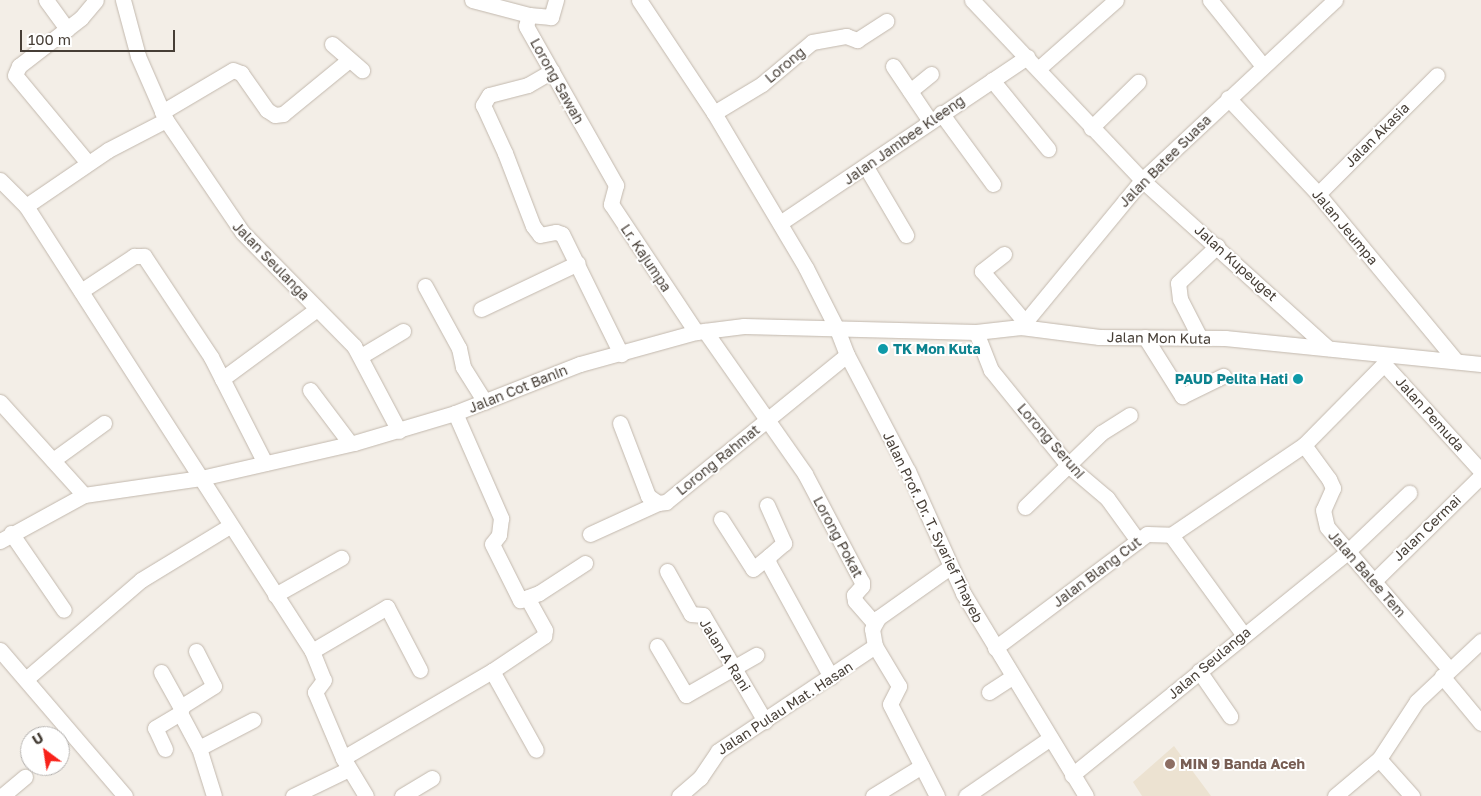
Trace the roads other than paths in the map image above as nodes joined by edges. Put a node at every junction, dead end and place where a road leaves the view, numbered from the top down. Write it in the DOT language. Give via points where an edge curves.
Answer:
graph roads {
  1 [pos="46,0"];
  2 [pos="96,0"];
  3 [pos="472,0"];
  4 [pos="556,0"];
  5 [pos="639,0"];
  6 [pos="972,0"];
  7 [pos="1116,0"];
  8 [pos="1210,0"];
  9 [pos="1335,0"];
  10 [pos="125,1"];
  11 [pos="529,16"];
  12 [pos="886,21"];
  13 [pos="67,29"];
  14 [pos="332,44"];
  15 [pos="1027,57"];
  16 [pos="349,60"];
  17 [pos="893,66"];
  18 [pos="1263,66"];
  19 [pos="1038,69"];
  20 [pos="362,70"];
  21 [pos="552,71"];
  22 [pos="932,74"];
  23 [pos="1437,75"];
  24 [pos="992,80"];
  25 [pos="1138,82"];
  26 [pos="910,91"];
  27 [pos="1228,98"];
  28 [pos="714,113"];
  29 [pos="164,116"];
  30 [pos="936,117"];
  31 [pos="1091,128"];
  32 [pos="1048,149"];
  33 [pos="88,163"];
  34 [pos="866,167"];
  35 [pos="0,180"];
  36 [pos="1142,180"];
  37 [pos="614,181"];
  38 [pos="993,184"];
  39 [pos="1318,194"];
  40 [pos="26,206"];
  41 [pos="780,223"];
  42 [pos="906,235"];
  43 [pos="1217,246"];
  44 [pos="1004,254"];
  45 [pos="578,263"];
  46 [pos="425,286"];
  47 [pos="81,291"];
  48 [pos="317,309"];
  49 [pos="481,309"];
  50 [pos="1023,325"];
  51 [pos="838,329"];
  52 [pos="403,331"];
  53 [pos="700,332"];
  54 [pos="976,332"];
  55 [pos="1145,338"];
  56 [pos="1200,338"];
  57 [pos="1328,348"];
  58 [pos="621,354"];
  59 [pos="846,355"];
  60 [pos="361,356"];
  61 [pos="1384,359"];
  62 [pos="1456,361"];
  63 [pos="1481,364"];
  64 [pos="1223,376"];
  65 [pos="222,378"];
  66 [pos="310,390"];
  67 [pos="0,402"];
  68 [pos="485,402"];
  69 [pos="455,413"];
  70 [pos="1130,416"];
  71 [pos="768,418"];
  72 [pos="104,423"];
  73 [pos="620,423"];
  74 [pos="399,431"];
  75 [pos="350,444"];
  76 [pos="1304,445"];
  77 [pos="53,460"];
  78 [pos="265,463"];
  79 [pos="1068,465"];
  80 [pos="1481,472"];
  81 [pos="805,474"];
  82 [pos="1481,476"];
  83 [pos="202,478"];
  84 [pos="1409,493"];
  85 [pos="84,495"];
  86 [pos="658,503"];
  87 [pos="767,505"];
  88 [pos="1025,507"];
  89 [pos="721,519"];
  90 [pos="231,525"];
  91 [pos="590,534"];
  92 [pos="1171,535"];
  93 [pos="6,537"];
  94 [pos="1138,541"];
  95 [pos="1347,552"];
  96 [pos="769,556"];
  97 [pos="341,558"];
  98 [pos="585,563"];
  99 [pos="950,567"];
  100 [pos="667,571"];
  101 [pos="1374,581"];
  102 [pos="275,595"];
  103 [pos="527,598"];
  104 [pos="64,610"];
  105 [pos="874,623"];
  106 [pos="1243,634"];
  107 [pos="1481,640"];
  108 [pos="656,646"];
  109 [pos="875,646"];
  110 [pos="995,648"];
  111 [pos="0,650"];
  112 [pos="196,651"];
  113 [pos="312,651"];
  114 [pos="756,655"];
  115 [pos="735,668"];
  116 [pos="420,670"];
  117 [pos="161,672"];
  118 [pos="492,672"];
  119 [pos="1198,672"];
  120 [pos="1446,673"];
  121 [pos="831,677"];
  122 [pos="1012,677"];
  123 [pos="26,679"];
  124 [pos="989,692"];
  125 [pos="181,710"];
  126 [pos="1230,716"];
  127 [pos="253,720"];
  128 [pos="765,721"];
  129 [pos="1481,723"];
  130 [pos="1049,739"];
  131 [pos="165,748"];
  132 [pos="199,748"];
  133 [pos="536,750"];
  134 [pos="1379,759"];
  135 [pos="346,764"];
  136 [pos="922,766"];
  137 [pos="1072,775"];
  138 [pos="25,777"];
  139 [pos="432,778"];
  140 [pos="2,796"];
  141 [pos="125,796"];
  142 [pos="214,796"];
  143 [pos="293,796"];
  144 [pos="366,796"];
  145 [pos="402,796"];
  146 [pos="679,796"];
  147 [pos="873,796"];
  148 [pos="937,796"];
  149 [pos="966,796"];
  150 [pos="1086,796"];
  151 [pos="1336,796"];
  152 [pos="1412,796"];
  1 -- 13 [label="street"];
  2 -- 13 [label="street"];
  3 -- 11 [label="street"];
  4 -- 11 [label="street, Lorong Sawah" via="551,17"];
  5 -- 28 [label="street, Jalan Prof. Dr. T. Syarief Thayeb"];
  6 -- 15 [label="street, Jalan Kupeuget"];
  7 -- 19 [label="street"];
  8 -- 18 [label="street"];
  9 -- 18 [label="street, Jalan Batee Suasa"];
  10 -- 29 [label="street, Jalan Seulanga" via="138,56"];
  11 -- 21 [label="street, Lorong Sawah" via="526,26"];
  12 -- 28 [label="street, Lorong" via="857,40 846,36 812,42 762,84"];
  13 -- 33 [label="street" via="26,59 15,75"];
  14 -- 16 [label="street"];
  15 -- 19 [label="street, Jalan Kupeuget"];
  15 -- 24 [label="street, Jalan Jambee Kleeng"];
  16 -- 20 [label="street"];
  16 -- 29 [label="street" via="305,99 278,115 267,110 241,73 233,70"];
  17 -- 26 [label="street"];
  18 -- 27 [label="street, Jalan Batee Suasa"];
  19 -- 31 [label="street, Jalan Kupeuget"];
  21 -- 37 [label="street, Lorong Sawah"];
  21 -- 45 [label="street" via="528,85 489,95 482,105 537,232 544,236 560,233"];
  22 -- 26 [label="street"];
  23 -- 39 [label="street, Jalan Akasia"];
  24 -- 30 [label="street, Jalan Jambee Kleeng"];
  24 -- 32 [label="street"];
  25 -- 31 [label="street"];
  26 -- 30 [label="street"];
  27 -- 36 [label="street, Jalan Batee Suasa"];
  27 -- 39 [label="street, Jalan Jeumpa"];
  28 -- 41 [label="street, Jalan Prof. Dr. T. Syarief Thayeb"];
  29 -- 33 [label="street"];
  29 -- 48 [label="street, Jalan Seulanga" via="230,218"];
  30 -- 34 [label="street, Jalan Jambee Kleeng"];
  30 -- 38 [label="street"];
  31 -- 36 [label="street, Jalan Kupeuget"];
  33 -- 40 [label="street"];
  34 -- 41 [label="street, Jalan Jambee Kleeng"];
  34 -- 42 [label="street"];
  35 -- 40 [label="street"];
  36 -- 43 [label="street, Jalan Kupeuget"];
  36 -- 50 [label="street, Jalan Batee Suasa"];
  37 -- 53 [label="street, Lr. Kajumpa" via="611,204"];
  39 -- 62 [label="street, Jalan Jeumpa"];
  40 -- 47 [label="street"];
  41 -- 51 [label="street, Jalan Prof. Dr. T. Syarief Thayeb"];
  43 -- 56 [label="street" via="1178,283 1180,299"];
  43 -- 57 [label="street, Jalan Kupeuget"];
  44 -- 50 [label="street" via="982,271"];
  45 -- 49 [label="street"];
  45 -- 58 [label="street"];
  46 -- 68 [label="street" via="459,348 463,367"];
  47 -- 65 [label="street" via="134,256 144,256"];
  47 -- 83 [label="street"];
  48 -- 60 [label="street, Jalan Seulanga"];
  48 -- 65 [label="street"];
  50 -- 54 [label="street, Jalan Mon Kuta"];
  50 -- 55 [label="street, Jalan Mon Kuta" via="1099,337"];
  51 -- 53 [label="street, Jalan Cot Banin" via="769,325"];
  51 -- 54 [label="street, Jalan Mon Kuta"];
  51 -- 59 [label="street, Jalan Prof. Dr. T. Syarief Thayeb"];
  52 -- 60 [label="street"];
  53 -- 58 [label="street, Jalan Cot Banin"];
  53 -- 71 [label="street, Lr. Kajumpa"];
  54 -- 79 [label="street, Lorong Seruni" via="991,370"];
  55 -- 56 [label="street, Jalan Mon Kuta"];
  55 -- 64 [label="street" via="1182,396"];
  56 -- 57 [label="street, Jalan Mon Kuta"];
  57 -- 61 [label="street, Jalan Mon Kuta"];
  58 -- 68 [label="street, Jalan Cot Banin" via="556,372"];
  59 -- 71 [label="street, Lorong Rahmat"];
  59 -- 99 [label="street, Jalan Prof. Dr. T. Syarief Thayeb" via="908,471"];
  60 -- 74 [label="street, Jalan Seulanga"];
  61 -- 62 [label="street, Jalan Mon Kuta"];
  61 -- 76 [label="street, Jalan Blang Cut"];
  61 -- 80 [label="street, Jalan Pemuda"];
  62 -- 63 [label="street, Jalan Mon Kuta"];
  65 -- 78 [label="street"];
  66 -- 75 [label="street"];
  67 -- 77 [label="street"];
  68 -- 69 [label="street, Jalan Cot Banin"];
  69 -- 74 [label="street, Jalan Cot Banin"];
  69 -- 103 [label="street" via="501,518 499,535 492,544 520,600"];
  70 -- 79 [label="street" via="1101,433"];
  71 -- 81 [label="street, Lr. Kajumpa"];
  71 -- 86 [label="street, Lorong Rahmat" via="666,502"];
  72 -- 77 [label="street"];
  73 -- 86 [label="street" via="648,496"];
  74 -- 75 [label="street, Jalan Cot Banin"];
  75 -- 78 [label="street, Jalan Cot Banin"];
  76 -- 92 [label="street, Jalan Blang Cut"];
  76 -- 95 [label="street, Jalan Balee Tem" via="1329,478 1333,488 1323,510 1327,527"];
  77 -- 85 [label="street"];
  78 -- 83 [label="street, Jalan Cot Banin"];
  79 -- 88 [label="street"];
  79 -- 94 [label="street, Lorong Seruni" via="1107,498"];
  81 -- 105 [label="street, Lorong Pokat" via="862,582 855,600"];
  82 -- 101 [label="street, Jalan Cermai"];
  83 -- 85 [label="street, Jalan Cot Banin"];
  83 -- 90 [label="street"];
  84 -- 95 [label="street, Jalan Seulanga"];
  85 -- 93 [label="street, Jalan Cot Banin"];
  86 -- 91 [label="street, Lorong Rahmat"];
  87 -- 96 [label="street" via="784,543"];
  89 -- 96 [label="street" via="754,569"];
  90 -- 102 [label="street"];
  90 -- 123 [label="street" via="141,580"];
  92 -- 94 [label="street, Jalan Blang Cut" via="1155,533"];
  92 -- 106 [label="street"];
  93 -- 104 [label="street"];
  94 -- 110 [label="street, Jalan Blang Cut"];
  95 -- 101 [label="street, Jalan Balee Tem"];
  95 -- 106 [label="street, Jalan Seulanga"];
  96 -- 121 [label="street" via="770,565"];
  97 -- 102 [label="street"];
  98 -- 103 [label="street"];
  99 -- 105 [label="street"];
  99 -- 110 [label="street, Jalan Prof. Dr. T. Syarief Thayeb"];
  100 -- 115 [label="street, Jalan A Rani" via="691,614 703,615"];
  101 -- 120 [label="street, Jalan Balee Tem"];
  102 -- 113 [label="street"];
  103 -- 118 [label="street" via="545,630 544,636"];
  105 -- 109 [label="street"];
  106 -- 119 [label="street, Jalan Seulanga"];
  107 -- 120 [label="street"];
  108 -- 115 [label="street" via="686,695"];
  109 -- 121 [label="street, Jalan Pulau Mat. Hasan"];
  109 -- 136 [label="street" via="899,686 890,704"];
  110 -- 122 [label="street, Jalan Prof. Dr. T. Syarief Thayeb"];
  111 -- 123 [label="street"];
  112 -- 125 [label="street" via="214,686"];
  113 -- 116 [label="street" via="387,607"];
  113 -- 135 [label="street" via="324,680 314,692"];
  114 -- 115 [label="street"];
  115 -- 128 [label="street, Jalan A Rani"];
  117 -- 125 [label="street"];
  118 -- 133 [label="street"];
  118 -- 135 [label="street"];
  119 -- 126 [label="street"];
  119 -- 137 [label="street, Jalan Seulanga"];
  120 -- 129 [label="street, Jalan Balee Tem"];
  120 -- 134 [label="street" via="1417,701"];
  121 -- 128 [label="street, Jalan Pulau Mat. Hasan"];
  122 -- 124 [label="street"];
  122 -- 130 [label="street, Jalan Prof. Dr. T. Syarief Thayeb"];
  123 -- 141 [label="street"];
  125 -- 131 [label="street" via="155,728"];
  125 -- 132 [label="street"];
  127 -- 132 [label="street"];
  128 -- 146 [label="street, Jalan Pulau Mat. Hasan" via="713,756 700,778"];
  130 -- 137 [label="street, Jalan Prof. Dr. T. Syarief Thayeb"];
  130 -- 149 [label="street"];
  132 -- 142 [label="street"];
  134 -- 151 [label="street"];
  134 -- 152 [label="street"];
  135 -- 143 [label="street"];
  135 -- 144 [label="street"];
  136 -- 147 [label="street"];
  136 -- 148 [label="street"];
  137 -- 150 [label="street, Jalan Prof. Dr. T. Syarief Thayeb"];
  138 -- 140 [label="street"];
  139 -- 145 [label="street"];
}
